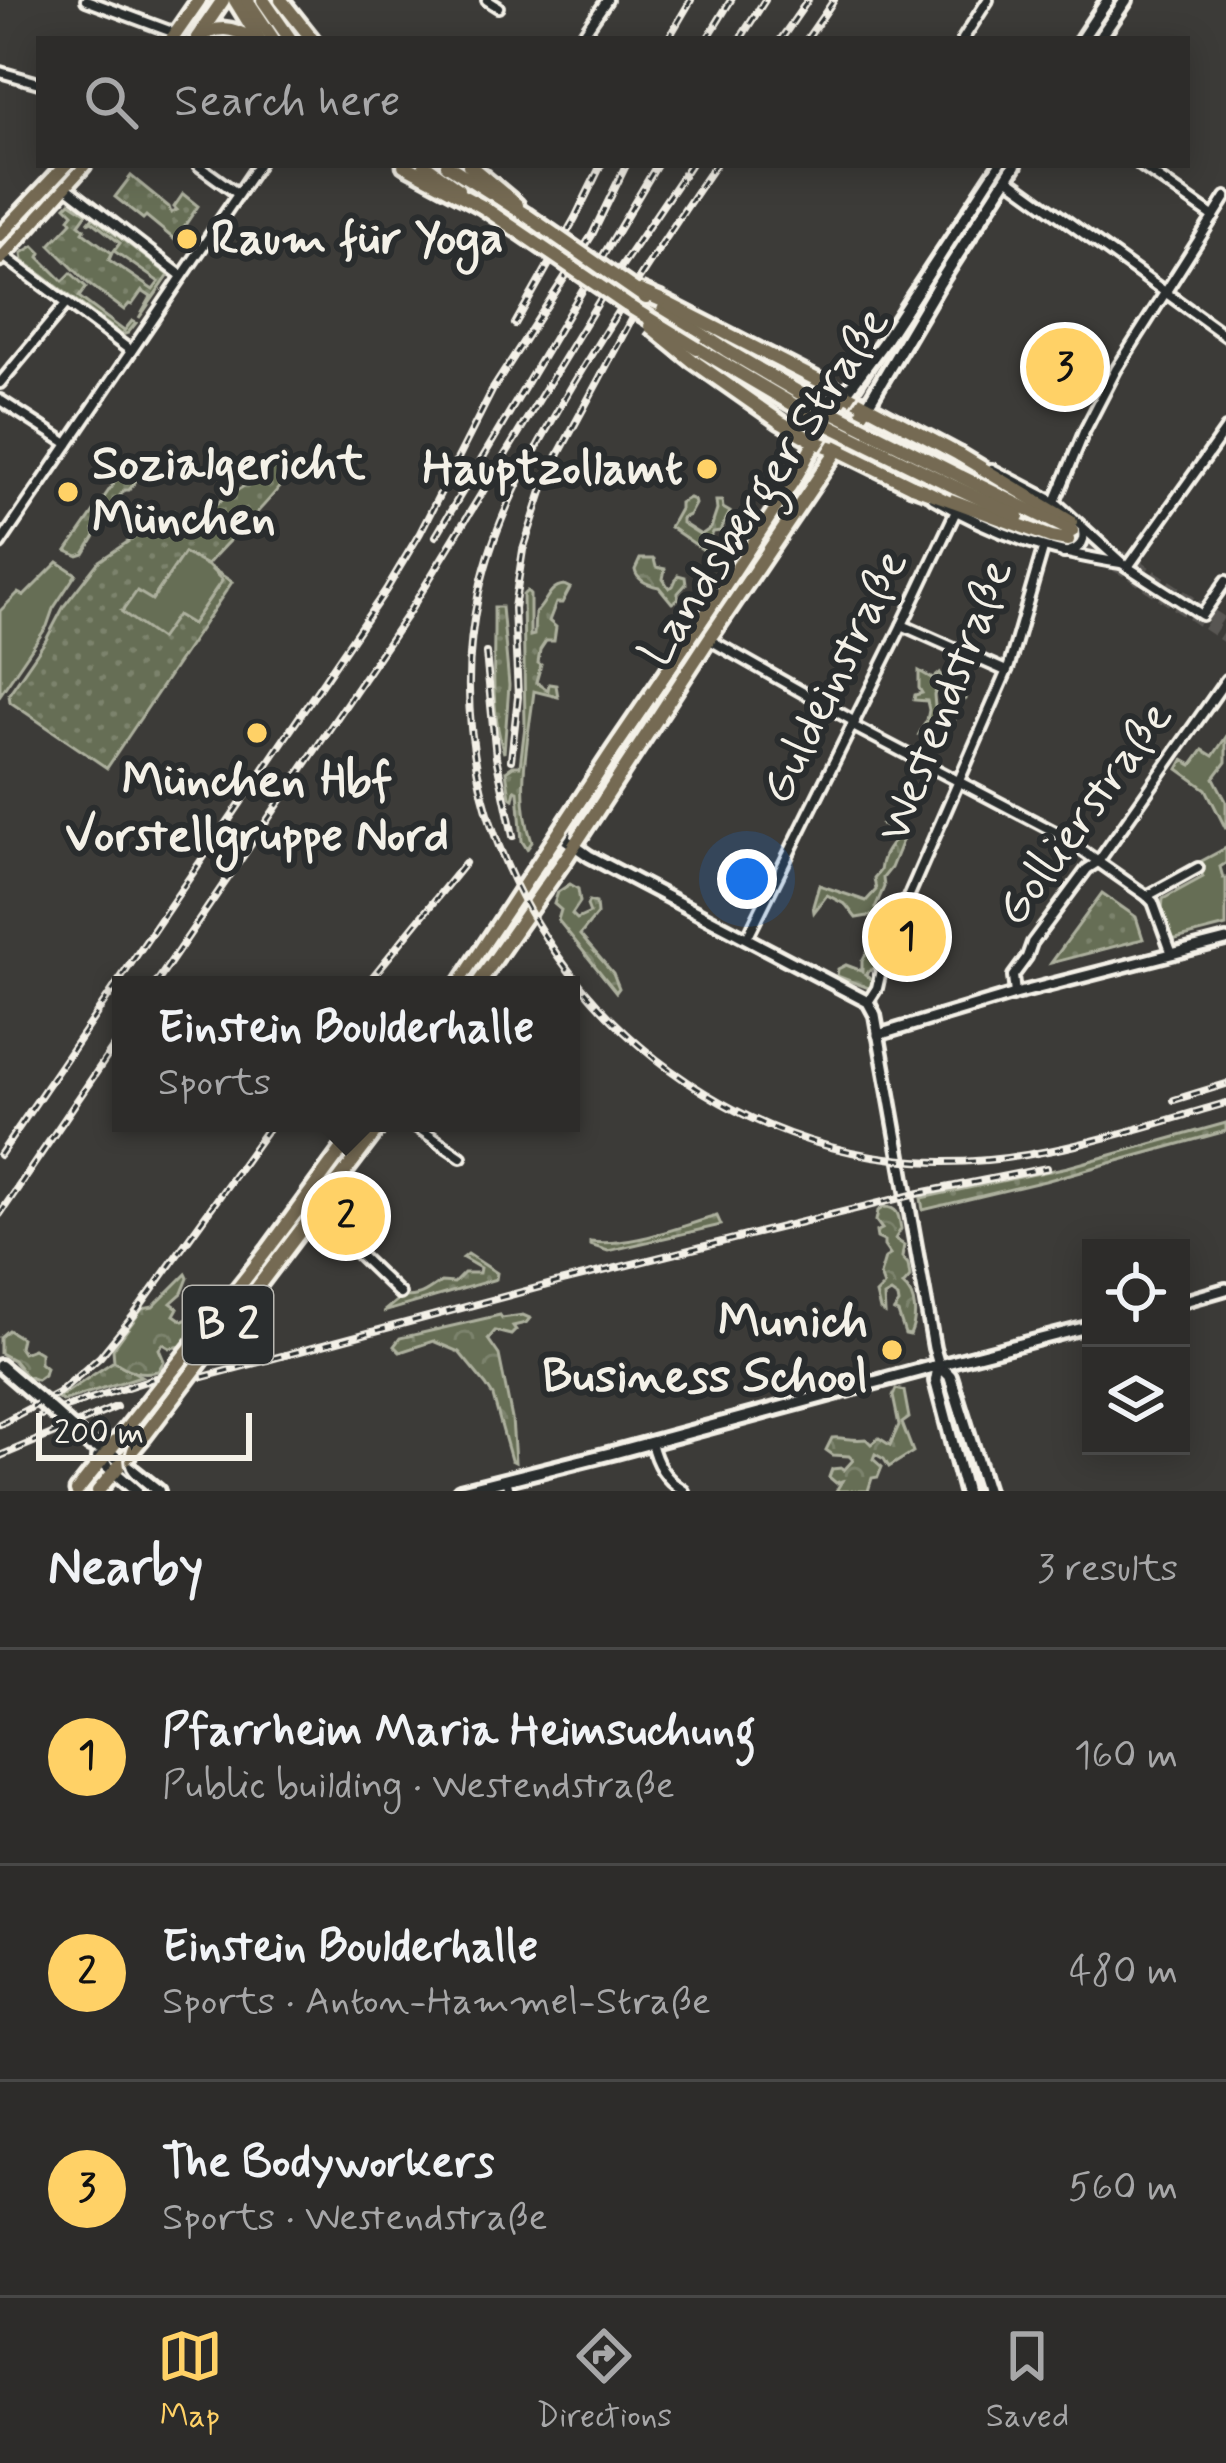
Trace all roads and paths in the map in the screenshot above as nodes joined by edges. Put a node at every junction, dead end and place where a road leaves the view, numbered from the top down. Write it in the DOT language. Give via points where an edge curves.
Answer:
graph roads {
  1 [pos="86,0"];
  2 [pos="199,0"];
  3 [pos="223,0"];
  4 [pos="235,0"];
  5 [pos="248,0"];
  6 [pos="263,0"];
  7 [pos="281,0"];
  8 [pos="488,0"];
  9 [pos="608,0"];
  10 [pos="988,0"];
  11 [pos="1108,0"];
  12 [pos="1126,0"];
  13 [pos="498,7"];
  14 [pos="174,36"];
  15 [pos="197,36"];
  16 [pos="200,36"];
  17 [pos="248,36"];
  18 [pos="254,36"];
  19 [pos="271,36"];
  20 [pos="288,36"];
  21 [pos="310,36"];
  22 [pos="582,36"];
  23 [pos="965,36"];
  24 [pos="1084,36"];
  25 [pos="1101,36"];
  26 [pos="0,72"];
  27 [pos="36,82"];
  28 [pos="64,168"];
  29 [pos="81,168"];
  30 [pos="202,168"];
  31 [pos="256,168"];
  32 [pos="410,168"];
  33 [pos="429,168"];
  34 [pos="453,168"];
  35 [pos="474,168"];
  36 [pos="998,168"];
  37 [pos="1013,168"];
  38 [pos="1144,168"];
  39 [pos="1006,178"];
  40 [pos="65,187"];
  41 [pos="238,194"];
  42 [pos="1226,197"];
  43 [pos="483,207"];
  44 [pos="526,214"];
  45 [pos="1214,217"];
  46 [pos="0,235"];
  47 [pos="1,256"];
  48 [pos="182,276"];
  49 [pos="628,285"];
  50 [pos="1166,293"];
  51 [pos="66,304"];
  52 [pos="627,305"];
  53 [pos="1226,336"];
  54 [pos="131,351"];
  55 [pos="0,383"];
  56 [pos="844,394"];
  57 [pos="0,400"];
  58 [pos="867,406"];
  59 [pos="1226,429"];
  60 [pos="815,442"];
  61 [pos="68,444"];
  62 [pos="838,450"];
  63 [pos="960,455"];
  64 [pos="957,482"];
  65 [pos="912,486"];
  66 [pos="1055,502"];
  67 [pos="956,512"];
  68 [pos="1071,535"];
  69 [pos="0,544"];
  70 [pos="1104,545"];
  71 [pos="1043,549"];
  72 [pos="1099,560"];
  73 [pos="1125,565"];
  74 [pos="1226,581"];
  75 [pos="902,625"];
  76 [pos="709,639"];
  77 [pos="1006,670"];
  78 [pos="1226,680"];
  79 [pos="854,724"];
  80 [pos="958,782"];
  81 [pos="576,807"];
  82 [pos="573,846"];
  83 [pos="1098,862"];
  84 [pos="1198,868"];
  85 [pos="1147,896"];
  86 [pos="747,938"];
  87 [pos="1226,940"];
  88 [pos="1172,954"];
  89 [pos="465,976"];
  90 [pos="483,976"];
  91 [pos="1014,989"];
  92 [pos="868,1002"];
  93 [pos="878,1035"];
  94 [pos="354,1132"];
  95 [pos="375,1132"];
  96 [pos="424,1132"];
  97 [pos="461,1157"];
  98 [pos="315,1212"];
  99 [pos="1226,1289"];
  100 [pos="400,1294"];
  101 [pos="1190,1299"];
  102 [pos="1082,1328"];
  103 [pos="939,1365"];
  104 [pos="0,1366"];
  105 [pos="651,1442"];
  106 [pos="104,1456"];
  107 [pos="118,1468"];
  108 [pos="508,1485"];
  109 [pos="77,1491"];
  110 [pos="98,1491"];
  111 [pos="136,1491"];
  112 [pos="158,1491"];
  113 [pos="460,1491"];
  114 [pos="684,1491"];
  115 [pos="965,1491"];
  116 [pos="986,1491"];
  1 -- 14 [label="street"];
  2 -- 14 [label="main road"];
  3 -- 15 [label="main road"];
  4 -- 18 [label="main road"];
  5 -- 19 [label="main road"];
  6 -- 20 [label="main road"];
  7 -- 21 [label="main road"];
  8 -- 13 [label="street"];
  9 -- 22 [label="street"];
  10 -- 23 [label="street"];
  11 -- 24 [label="main road"];
  12 -- 25 [label="main road"];
  16 -- 17 [label="main road" via="224,27"];
  26 -- 27 [label="street"];
  28 -- 46 [label="main road"];
  29 -- 40 [label="main road"];
  30 -- 41 [label="street"];
  31 -- 41 [label="street"];
  32 -- 43 [label="main road"];
  33 -- 43 [label="main road"];
  34 -- 44 [label="main road"];
  35 -- 44 [label="main road"];
  36 -- 56 [label="main road, Landsberger Straße"];
  37 -- 39 [label="main road, Landsberger Straße"];
  38 -- 45 [label="street"];
  39 -- 50 [label="street"];
  39 -- 58 [label="main road, Landsberger Straße"];
  40 -- 47 [label="main road"];
  40 -- 48 [label="street"];
  41 -- 48 [label="street"];
  42 -- 45 [label="street"];
  43 -- 52 [label="main road, bridge"];
  44 -- 49 [label="main road, bridge"];
  45 -- 50 [label="street"];
  47 -- 51 [label="street"];
  48 -- 54 [label="street"];
  49 -- 56 [label="main road, bridge"];
  49 -- 64 [label="main road, bridge"];
  50 -- 53 [label="street"];
  50 -- 66 [label="street" via="1116,370"];
  51 -- 54 [label="street"];
  51 -- 55 [label="street"];
  52 -- 60 [label="main road, bridge" via="693,361"];
  52 -- 64 [label="main road, bridge" via="776,396"];
  54 -- 61 [label="street"];
  56 -- 58 [label="main road"];
  56 -- 60 [label="main road, Landsberger Straße"];
  57 -- 61 [label="street"];
  58 -- 62 [label="main road, Landsberger Straße"];
  58 -- 63 [label="main road"];
  59 -- 73 [label="street"];
  60 -- 62 [label="main road"];
  60 -- 81 [label="main road, Landsberger Straße"];
  61 -- 69 [label="street"];
  62 -- 65 [label="main road"];
  62 -- 76 [label="main road, Landsberger Straße"];
  63 -- 66 [label="street"];
  63 -- 68 [label="main road"];
  64 -- 68 [label="main road"];
  65 -- 67 [label="street"];
  65 -- 68 [label="main road" via="1051,537"];
  66 -- 68 [label="street"];
  67 -- 71 [label="street"];
  67 -- 75 [label="street, Guldeinstraße"];
  68 -- 70 [label="street"];
  68 -- 71 [label="street"];
  68 -- 72 [label="street"];
  70 -- 72 [label="street"];
  70 -- 73 [label="street"];
  71 -- 77 [label="street, Westendstraße"];
  72 -- 73 [label="street"];
  73 -- 74 [label="street" via="1202,614"];
  75 -- 77 [label="street"];
  75 -- 79 [label="street, Guldeinstraße"];
  76 -- 79 [label="street"];
  76 -- 82 [label="main road, Landsberger Straße"];
  77 -- 80 [label="street, Westendstraße"];
  78 -- 83 [label="street, Gollierstraße"];
  79 -- 80 [label="street"];
  79 -- 86 [label="street, Guldeinstraße"];
  80 -- 83 [label="street"];
  80 -- 92 [label="street, Westendstraße"];
  81 -- 82 [label="street, Landsberger Straße" via="564,835"];
  81 -- 89 [label="main road, Landsberger Straße"];
  82 -- 86 [label="street"];
  82 -- 90 [label="main road, Landsberger Straße"];
  83 -- 85 [label="street"];
  83 -- 91 [label="street, Gollierstraße" via="1032,943"];
  84 -- 85 [label="street"];
  85 -- 88 [label="street"];
  86 -- 92 [label="street"];
  87 -- 88 [label="street"];
  88 -- 91 [label="street"];
  91 -- 93 [label="street"];
  92 -- 93 [label="street"];
  93 -- 103 [label="street"];
  94 -- 106 [label="main road, B 2"];
  95 -- 98 [label="main road, B 2"];
  96 -- 97 [label="street"];
  98 -- 100 [label="street"];
  98 -- 107 [label="main road, B 2"];
  99 -- 101 [label="street"];
  102 -- 103 [label="street"];
  103 -- 105 [label="main road"];
  103 -- 115 [label="main road" via="936,1381"];
  103 -- 116 [label="main road" via="950,1376"];
  104 -- 106 [label="main road, bridge"];
  105 -- 108 [label="main road"];
  105 -- 114 [label="street" via="658,1466"];
  106 -- 107 [label="main road"];
  106 -- 109 [label="main road, B 2"];
  107 -- 110 [label="main road, B 2"];
  107 -- 111 [label="main road"];
  107 -- 112 [label="main road"];
  108 -- 113 [label="main road"];
}
